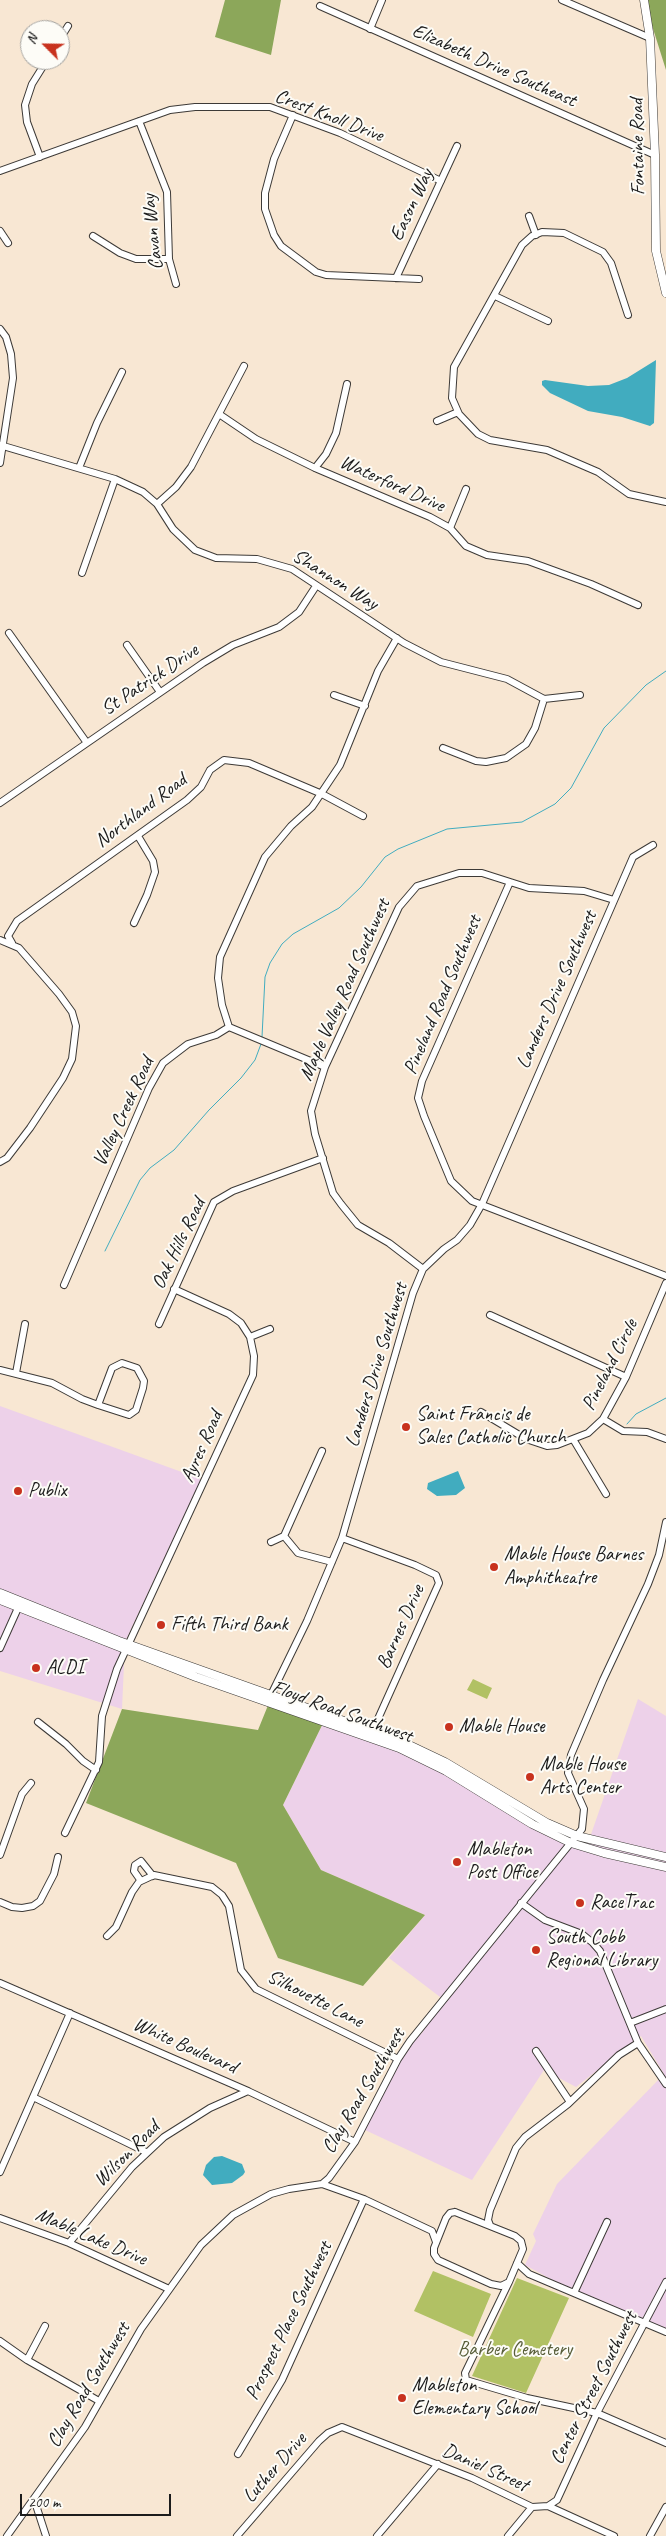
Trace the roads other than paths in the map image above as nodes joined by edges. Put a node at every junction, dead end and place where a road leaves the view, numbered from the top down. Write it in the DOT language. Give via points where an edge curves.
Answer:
graph roads {
  1 [pos="382,0"];
  2 [pos="562,0"];
  3 [pos="644,0"];
  4 [pos="320,6"];
  5 [pos="370,29"];
  6 [pos="650,38"];
  7 [pos="41,70"];
  8 [pos="293,115"];
  9 [pos="139,121"];
  10 [pos="457,146"];
  11 [pos="656,155"];
  12 [pos="40,157"];
  13 [pos="0,171"];
  14 [pos="441,181"];
  15 [pos="529,216"];
  16 [pos="0,231"];
  17 [pos="536,235"];
  18 [pos="92,236"];
  19 [pos="8,243"];
  20 [pos="169,259"];
  21 [pos="396,278"];
  22 [pos="419,279"];
  23 [pos="176,284"];
  24 [pos="666,293"];
  25 [pos="495,296"];
  26 [pos="628,315"];
  27 [pos="548,321"];
  28 [pos="0,328"];
  29 [pos="244,366"];
  30 [pos="122,372"];
  31 [pos="348,384"];
  32 [pos="458,412"];
  33 [pos="218,414"];
  34 [pos="437,421"];
  35 [pos="1,445"];
  36 [pos="0,463"];
  37 [pos="79,468"];
  38 [pos="315,468"];
  39 [pos="115,479"];
  40 [pos="466,489"];
  41 [pos="666,502"];
  42 [pos="157,504"];
  43 [pos="450,528"];
  44 [pos="82,573"];
  45 [pos="316,586"];
  46 [pos="638,605"];
  47 [pos="9,633"];
  48 [pos="397,638"];
  49 [pos="127,645"];
  50 [pos="160,692"];
  51 [pos="334,695"];
  52 [pos="580,695"];
  53 [pos="544,699"];
  54 [pos="365,706"];
  55 [pos="87,743"];
  56 [pos="443,748"];
  57 [pos="322,794"];
  58 [pos="1,800"];
  59 [pos="363,816"];
  60 [pos="138,836"];
  61 [pos="653,845"];
  62 [pos="510,882"];
  63 [pos="614,900"];
  64 [pos="134,923"];
  65 [pos="0,940"];
  66 [pos="12,943"];
  67 [pos="229,1027"];
  68 [pos="325,1067"];
  69 [pos="323,1158"];
  70 [pos="0,1162"];
  71 [pos="482,1204"];
  72 [pos="423,1269"];
  73 [pos="666,1276"];
  74 [pos="666,1283"];
  75 [pos="64,1285"];
  76 [pos="174,1289"];
  77 [pos="490,1316"];
  78 [pos="25,1324"];
  79 [pos="159,1324"];
  80 [pos="270,1329"];
  81 [pos="250,1337"];
  82 [pos="0,1370"];
  83 [pos="16,1373"];
  84 [pos="626,1377"];
  85 [pos="98,1405"];
  86 [pos="482,1412"];
  87 [pos="603,1419"];
  88 [pos="573,1439"];
  89 [pos="666,1439"];
  90 [pos="322,1451"];
  91 [pos="606,1494"];
  92 [pos="666,1522"];
  93 [pos="284,1536"];
  94 [pos="342,1538"];
  95 [pos="270,1542"];
  96 [pos="332,1562"];
  97 [pos="0,1593"];
  98 [pos="0,1600"];
  99 [pos="18,1608"];
  100 [pos="127,1647"];
  101 [pos="0,1648"];
  102 [pos="269,1699"];
  103 [pos="38,1722"];
  104 [pos="372,1730"];
  105 [pos="96,1770"];
  106 [pos="31,1783"];
  107 [pos="65,1833"];
  108 [pos="577,1836"];
  109 [pos="571,1843"];
  110 [pos="0,1855"];
  111 [pos="58,1856"];
  112 [pos="666,1858"];
  113 [pos="666,1867"];
  114 [pos="152,1876"];
  115 [pos="141,1881"];
  116 [pos="0,1902"];
  117 [pos="521,1903"];
  118 [pos="107,1936"];
  119 [pos="0,1983"];
  120 [pos="666,2009"];
  121 [pos="70,2013"];
  122 [pos="630,2023"];
  123 [pos="638,2043"];
  124 [pos="536,2051"];
  125 [pos="398,2059"];
  126 [pos="666,2084"];
  127 [pos="248,2092"];
  128 [pos="33,2097"];
  129 [pos="570,2102"];
  130 [pos="355,2142"];
  131 [pos="146,2152"];
  132 [pos="0,2172"];
  133 [pos="322,2184"];
  134 [pos="364,2199"];
  135 [pos="490,2210"];
  136 [pos="0,2218"];
  137 [pos="476,2219"];
  138 [pos="608,2222"];
  139 [pos="443,2225"];
  140 [pos="490,2225"];
  141 [pos="432,2231"];
  142 [pos="69,2243"];
  143 [pos="436,2243"];
  144 [pos="517,2263"];
  145 [pos="513,2274"];
  146 [pos="529,2274"];
  147 [pos="509,2282"];
  148 [pos="666,2282"];
  149 [pos="491,2284"];
  150 [pos="169,2289"];
  151 [pos="574,2293"];
  152 [pos="499,2304"];
  153 [pos="645,2323"];
  154 [pos="45,2326"];
  155 [pos="666,2332"];
  156 [pos="0,2342"];
  157 [pos="27,2360"];
  158 [pos="99,2401"];
  159 [pos="597,2413"];
  160 [pos="342,2426"];
  161 [pos="666,2443"];
  162 [pos="238,2454"];
  163 [pos="438,2464"];
  164 [pos="34,2499"];
  165 [pos="548,2506"];
  166 [pos="532,2507"];
  167 [pos="666,2507"];
  168 [pos="7,2536"];
  169 [pos="46,2536"];
  170 [pos="237,2536"];
  171 [pos="377,2536"];
  172 [pos="508,2536"];
  173 [pos="614,2536"];
  174 [pos="650,2536"];
  1 -- 5 [label="street"];
  2 -- 6 [label="street"];
  3 -- 6 [label="main road, Fontaine Road"];
  4 -- 5 [label="street, Elizabeth Drive Southeast"];
  5 -- 11 [label="street, Elizabeth Drive Southeast"];
  6 -- 11 [label="main road, Fontaine Road"];
  7 -- 12 [label="street" via="25,105 27,122"];
  8 -- 9 [label="street, Crest Knoll Drive" via="270,107 195,107 170,110"];
  8 -- 14 [label="street, Crest Knoll Drive" via="340,133"];
  8 -- 21 [label="street" via="274,159 265,193 265,209 274,235 282,246 316,272"];
  9 -- 12 [label="street, Crest Knoll Drive"];
  9 -- 20 [label="street, Cavan Way" via="167,192"];
  10 -- 14 [label="street, Eason Way"];
  11 -- 24 [label="main road, Fontaine Road" via="656,251"];
  12 -- 13 [label="street, Crest Knoll Drive"];
  14 -- 21 [label="street, Eason Way"];
  15 -- 17 [label="street"];
  16 -- 19 [label="street"];
  17 -- 25 [label="street" via="522,245"];
  17 -- 26 [label="street" via="564,233 603,252 611,263"];
  18 -- 20 [label="street" via="136,259"];
  20 -- 23 [label="street, Cavan Way"];
  21 -- 22 [label="street"];
  25 -- 27 [label="street"];
  25 -- 32 [label="street" via="454,367 452,398"];
  28 -- 35 [label="street" via="11,354 13,378"];
  29 -- 33 [label="street"];
  30 -- 37 [label="street"];
  31 -- 38 [label="street" via="336,433"];
  32 -- 34 [label="street"];
  32 -- 41 [label="street" via="469,427 490,440 547,450 598,472 629,494"];
  33 -- 38 [label="street, Waterford Drive" via="256,439"];
  33 -- 42 [label="street" via="191,468"];
  35 -- 36 [label="street"];
  35 -- 37 [label="street, Shannon Way"];
  37 -- 39 [label="street, Shannon Way"];
  38 -- 43 [label="street, Waterford Drive" via="410,506"];
  39 -- 42 [label="street, Shannon Way" via="143,492"];
  39 -- 44 [label="street"];
  40 -- 43 [label="street"];
  42 -- 45 [label="street, Shannon Way" via="173,529 204,555 282,564"];
  43 -- 46 [label="street, Waterford Drive" via="466,546 478,552 528,560"];
  45 -- 48 [label="street, Shannon Way"];
  45 -- 50 [label="street, St Patrick Drive" via="299,612 279,627 233,645"];
  47 -- 55 [label="street"];
  48 -- 53 [label="street, Shannon Way" via="441,662 507,679"];
  48 -- 54 [label="street" via="378,671"];
  49 -- 50 [label="street"];
  50 -- 55 [label="street, St Patrick Drive"];
  51 -- 54 [label="street"];
  52 -- 53 [label="street"];
  53 -- 56 [label="street" via="536,728 526,744 506,758 486,762"];
  54 -- 57 [label="street" via="340,765"];
  55 -- 58 [label="street, St Patrick Drive"];
  57 -- 59 [label="street, Northland Road"];
  57 -- 60 [label="street, Northland Road" via="249,762 224,760 210,770 201,787 187,800"];
  57 -- 67 [label="street" via="265,857 220,957 218,978"];
  60 -- 64 [label="street" via="153,861 155,872"];
  60 -- 66 [label="street, Northland Road" via="17,920 8,936"];
  61 -- 63 [label="street, Landers Drive Southwest" via="633,857"];
  62 -- 63 [label="street, Maple Valley Road Southwest" via="529,888 584,891"];
  62 -- 68 [label="street, Maple Valley Road Southwest" via="482,873 459,873 417,886 399,907"];
  62 -- 71 [label="street, Pineland Road Southwest" via="428,1065 418,1098 451,1181 463,1194"];
  63 -- 71 [label="street, Landers Drive Southwest"];
  65 -- 66 [label="street"];
  66 -- 70 [label="street" via="59,994 72,1012 76,1026 72,1059 63,1078 30,1128"];
  67 -- 68 [label="street"];
  67 -- 75 [label="street, Valley Creek Road" via="188,1044 163,1063 149,1088"];
  68 -- 69 [label="street, Maple Valley Road Southwest" via="311,1111"];
  69 -- 72 [label="street, Maple Valley Road Southwest" via="333,1193 358,1225"];
  69 -- 76 [label="street, Oak Hills Road" via="233,1191 214,1202"];
  71 -- 72 [label="street, Landers Drive Southwest" via="457,1240"];
  71 -- 73 [label="street, Pineland Road Southwest"];
  72 -- 94 [label="street, Landers Drive Southwest" via="413,1293"];
  74 -- 84 [label="street, Pineland Circle"];
  76 -- 79 [label="street, Oak Hills Road"];
  76 -- 81 [label="street" via="229,1314 242,1323"];
  77 -- 84 [label="street"];
  78 -- 83 [label="street"];
  80 -- 81 [label="street"];
  81 -- 100 [label="street, Ayres Road" via="253,1375"];
  82 -- 83 [label="street"];
  83 -- 85 [label="street" via="52,1383"];
  84 -- 87 [label="street, Pineland Circle"];
  85 -- 85 [label="street" via="133,1414 144,1381 137,1368 122,1363 112,1368"];
  86 -- 88 [label="street, Pineland Circle" via="526,1439 547,1446"];
  87 -- 88 [label="street, Pineland Circle" via="588,1433"];
  87 -- 89 [label="street" via="622,1431 647,1432"];
  88 -- 91 [label="street"];
  90 -- 93 [label="street"];
  92 -- 108 [label="street" via="659,1555 571,1755 568,1773 584,1809 584,1824"];
  93 -- 95 [label="street"];
  93 -- 96 [label="street" via="298,1553"];
  94 -- 96 [label="street, Landers Drive Southwest"];
  94 -- 104 [label="street, Barnes Drive" via="415,1565 436,1576 439,1583"];
  96 -- 102 [label="street, Landers Drive Southwest"];
  97 -- 100 [label="main road, Floyd Road Southwest"];
  98 -- 99 [label="main road, Floyd Road Southwest"];
  99 -- 100 [label="main road, Floyd Road Southwest"];
  99 -- 101 [label="street"];
  100 -- 102 [label="main road, Floyd Road Southwest"];
  100 -- 105 [label="street, Ayres Road" via="104,1705"];
  102 -- 104 [label="main road, Floyd Road Southwest"];
  102 -- 109 [label="main road, Floyd Road Southwest" via="426,1760 532,1824"];
  103 -- 105 [label="street"];
  104 -- 108 [label="main road, Floyd Road Southwest" via="424,1751 526,1811"];
  105 -- 107 [label="street, Ayres Road"];
  106 -- 110 [label="street" via="22,1794"];
  108 -- 109 [label="street, Clay Road Southwest"];
  108 -- 112 [label="main road, Floyd Road Southwest"];
  109 -- 113 [label="main road, Floyd Road Southwest"];
  109 -- 117 [label="street, Clay Road Southwest"];
  111 -- 116 [label="street" via="54,1874 40,1901 22,1908 12,1908"];
  114 -- 115 [label="street"];
  114 -- 115 [label="street" via="141,1861 134,1865 134,1871"];
  114 -- 125 [label="street, Silhouette Lane" via="212,1887 222,1895 229,1906 241,1970 256,1989"];
  115 -- 118 [label="street" via="132,1892 116,1927"];
  117 -- 122 [label="street" via="545,1920 582,1934 593,1942 600,1951"];
  117 -- 125 [label="street, Clay Road Southwest"];
  119 -- 121 [label="street, White Boulevard"];
  120 -- 122 [label="street"];
  121 -- 127 [label="street, White Boulevard"];
  121 -- 128 [label="street"];
  122 -- 123 [label="street"];
  123 -- 126 [label="street"];
  123 -- 129 [label="street" via="619,2055"];
  124 -- 129 [label="street"];
  125 -- 130 [label="street, Clay Road Southwest"];
  127 -- 130 [label="street, White Boulevard"];
  127 -- 131 [label="street, Wilson Road" via="210,2108"];
  128 -- 131 [label="street"];
  128 -- 132 [label="street"];
  129 -- 135 [label="street" via="525,2137 516,2148"];
  130 -- 133 [label="street, Clay Road Southwest"];
  131 -- 142 [label="street, Wilson Road"];
  133 -- 134 [label="street"];
  133 -- 150 [label="street, Clay Road Southwest" via="271,2194 233,2215 200,2245"];
  134 -- 141 [label="street"];
  134 -- 162 [label="street, Prospect Place Southwest" via="282,2380"];
  135 -- 137 [label="street"];
  135 -- 140 [label="street"];
  136 -- 142 [label="street, Mable Lake Drive"];
  137 -- 139 [label="street" via="455,2212"];
  137 -- 140 [label="street"];
  138 -- 151 [label="street"];
  139 -- 141 [label="street"];
  139 -- 143 [label="street"];
  140 -- 144 [label="street" via="521,2241 524,2249"];
  141 -- 143 [label="street"];
  142 -- 150 [label="street, Mable Lake Drive"];
  143 -- 149 [label="street" via="434,2254 438,2260"];
  144 -- 145 [label="street"];
  144 -- 146 [label="street"];
  145 -- 146 [label="street"];
  145 -- 147 [label="street"];
  146 -- 151 [label="street"];
  147 -- 149 [label="street" via="501,2286"];
  147 -- 152 [label="street"];
  148 -- 153 [label="street, Center Street Southwest"];
  149 -- 152 [label="street" via="497,2289"];
  150 -- 158 [label="street, Clay Road Southwest" via="141,2329"];
  151 -- 153 [label="street"];
  152 -- 159 [label="street" via="465,2373 466,2380 527,2398"];
  153 -- 155 [label="street"];
  153 -- 159 [label="street, Center Street Southwest"];
  154 -- 157 [label="street"];
  156 -- 157 [label="street"];
  157 -- 158 [label="street"];
  158 -- 164 [label="street, Clay Road Southwest" via="85,2427"];
  159 -- 161 [label="street"];
  159 -- 165 [label="street, Center Street Southwest" via="557,2500"];
  160 -- 163 [label="street, Daniel Street"];
  160 -- 170 [label="street, Luther Drive" via="320,2441"];
  163 -- 166 [label="street, Daniel Street"];
  163 -- 171 [label="street"];
  164 -- 168 [label="street, Clay Road Southwest"];
  164 -- 169 [label="street"];
  165 -- 166 [label="street, Daniel Street"];
  165 -- 173 [label="street, Daniel Street"];
  166 -- 172 [label="street"];
  167 -- 174 [label="street"];
}
